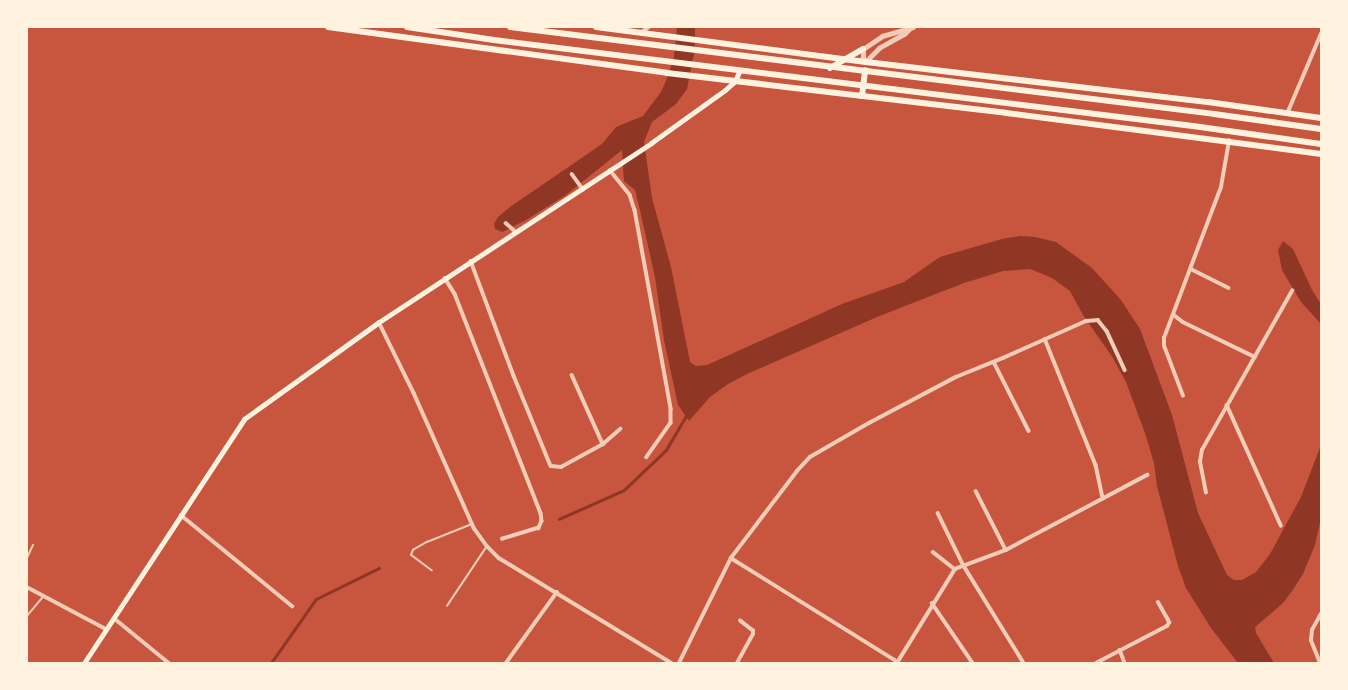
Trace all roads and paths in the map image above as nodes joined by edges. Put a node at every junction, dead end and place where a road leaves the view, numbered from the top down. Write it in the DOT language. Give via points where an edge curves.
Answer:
graph roads {
  1 [pos="328,27"];
  2 [pos="407,27"];
  3 [pos="510,27"];
  4 [pos="596,27"];
  5 [pos="649,27"];
  6 [pos="912,28"];
  7 [pos="369,30"];
  8 [pos="438,32"];
  9 [pos="640,33"];
  10 [pos="1321,34"];
  11 [pos="436,42"];
  12 [pos="863,49"];
  13 [pos="844,59"];
  14 [pos="866,62"];
  15 [pos="830,68"];
  16 [pos="740,70"];
  17 [pos="865,72"];
  18 [pos="735,81"];
  19 [pos="863,85"];
  20 [pos="862,96"];
  21 [pos="1287,114"];
  22 [pos="1321,118"];
  23 [pos="1321,129"];
  24 [pos="1228,141"];
  25 [pos="1321,144"];
  26 [pos="1321,154"];
  27 [pos="610,170"];
  28 [pos="572,174"];
  29 [pos="582,187"];
  30 [pos="506,223"];
  31 [pos="514,231"];
  32 [pos="471,261"];
  33 [pos="1191,269"];
  34 [pos="445,278"];
  35 [pos="1229,288"];
  36 [pos="1292,292"];
  37 [pos="1174,315"];
  38 [pos="379,322"];
  39 [pos="1045,339"];
  40 [pos="1255,357"];
  41 [pos="994,362"];
  42 [pos="1125,370"];
  43 [pos="572,375"];
  44 [pos="1182,396"];
  45 [pos="1227,405"];
  46 [pos="620,429"];
  47 [pos="1029,431"];
  48 [pos="603,444"];
  49 [pos="647,457"];
  50 [pos="1147,475"];
  51 [pos="976,491"];
  52 [pos="1206,493"];
  53 [pos="1103,498"];
  54 [pos="938,513"];
  55 [pos="181,515"];
  56 [pos="472,524"];
  57 [pos="1281,525"];
  58 [pos="503,539"];
  59 [pos="33,544"];
  60 [pos="487,546"];
  61 [pos="1006,550"];
  62 [pos="933,552"];
  63 [pos="27,558"];
  64 [pos="731,558"];
  65 [pos="964,566"];
  66 [pos="955,569"];
  67 [pos="432,571"];
  68 [pos="27,588"];
  69 [pos="557,592"];
  70 [pos="44,596"];
  71 [pos="932,603"];
  72 [pos="1158,603"];
  73 [pos="292,606"];
  74 [pos="447,606"];
  75 [pos="1321,614"];
  76 [pos="27,616"];
  77 [pos="114,618"];
  78 [pos="740,621"];
  79 [pos="106,629"];
  80 [pos="1120,650"];
  81 [pos="84,663"];
  82 [pos="169,663"];
  83 [pos="506,663"];
  84 [pos="672,663"];
  85 [pos="679,663"];
  86 [pos="737,663"];
  87 [pos="898,663"];
  88 [pos="973,663"];
  89 [pos="1024,663"];
  90 [pos="1096,663"];
  91 [pos="1125,663"];
  92 [pos="1320,663"];
  1 -- 7 [label="highway"];
  2 -- 8 [label="highway"];
  3 -- 15 [label="highway"];
  4 -- 9 [label="highway"];
  5 -- 9 [label="street"];
  6 -- 12 [label="street" via="882,36"];
  6 -- 14 [label="street" via="880,48"];
  7 -- 11 [label="highway"];
  8 -- 11 [label="highway"];
  8 -- 16 [label="highway"];
  9 -- 13 [label="highway"];
  10 -- 21 [label="street"];
  11 -- 18 [label="highway"];
  12 -- 13 [label="highway"];
  12 -- 14 [label="street" via="862,58"];
  13 -- 14 [label="highway"];
  13 -- 15 [label="highway"];
  14 -- 17 [label="highway"];
  14 -- 21 [label="highway" via="1201,101"];
  15 -- 17 [label="highway"];
  16 -- 18 [label="main road"];
  16 -- 19 [label="highway"];
  17 -- 19 [label="highway"];
  17 -- 23 [label="highway"];
  18 -- 20 [label="highway"];
  18 -- 27 [label="main road"];
  19 -- 20 [label="highway"];
  19 -- 25 [label="highway"];
  20 -- 24 [label="highway"];
  21 -- 22 [label="highway"];
  24 -- 26 [label="highway"];
  24 -- 33 [label="street" via="1220,187"];
  27 -- 29 [label="main road"];
  27 -- 49 [label="street" via="630,195 635,210 671,409 671,423"];
  28 -- 29 [label="street"];
  29 -- 31 [label="main road"];
  30 -- 31 [label="street"];
  31 -- 32 [label="main road"];
  32 -- 34 [label="main road"];
  32 -- 48 [label="street" via="551,466 560,467"];
  33 -- 35 [label="street"];
  33 -- 37 [label="street"];
  34 -- 38 [label="main road"];
  34 -- 58 [label="street" via="458,301 541,513 542,521 539,528"];
  36 -- 40 [label="street"];
  37 -- 40 [label="street"];
  37 -- 44 [label="street" via="1166,332 1164,346"];
  38 -- 55 [label="main road" via="244,419"];
  38 -- 56 [label="street" via="414,393"];
  39 -- 41 [label="street"];
  39 -- 42 [label="street" via="1086,321 1098,320 1106,330"];
  39 -- 53 [label="street" via="1096,465"];
  40 -- 45 [label="street"];
  41 -- 47 [label="street"];
  41 -- 64 [label="street" via="956,377 810,457"];
  43 -- 48 [label="street"];
  45 -- 52 [label="street" via="1202,450 1200,462"];
  45 -- 57 [label="street"];
  46 -- 48 [label="street"];
  50 -- 53 [label="street"];
  51 -- 61 [label="street"];
  53 -- 61 [label="street"];
  54 -- 65 [label="street"];
  55 -- 73 [label="street"];
  55 -- 77 [label="main road"];
  56 -- 60 [label="street"];
  56 -- 67 [label="lane" via="413,550 411,555"];
  59 -- 63 [label="lane"];
  60 -- 69 [label="street" via="499,558"];
  60 -- 74 [label="lane"];
  61 -- 65 [label="street"];
  62 -- 66 [label="street"];
  64 -- 85 [label="street"];
  64 -- 87 [label="street"];
  65 -- 66 [label="street"];
  65 -- 89 [label="street"];
  66 -- 71 [label="street"];
  68 -- 70 [label="street"];
  69 -- 83 [label="street"];
  69 -- 84 [label="street"];
  70 -- 76 [label="lane"];
  70 -- 79 [label="street"];
  71 -- 87 [label="street"];
  71 -- 88 [label="street"];
  72 -- 80 [label="street" via="1169,623"];
  75 -- 92 [label="street" via="1312,630 1311,641"];
  77 -- 79 [label="main road"];
  77 -- 82 [label="street"];
  78 -- 86 [label="street" via="753,631 753,634"];
  79 -- 81 [label="main road"];
  80 -- 90 [label="street"];
  80 -- 91 [label="street"];
}
